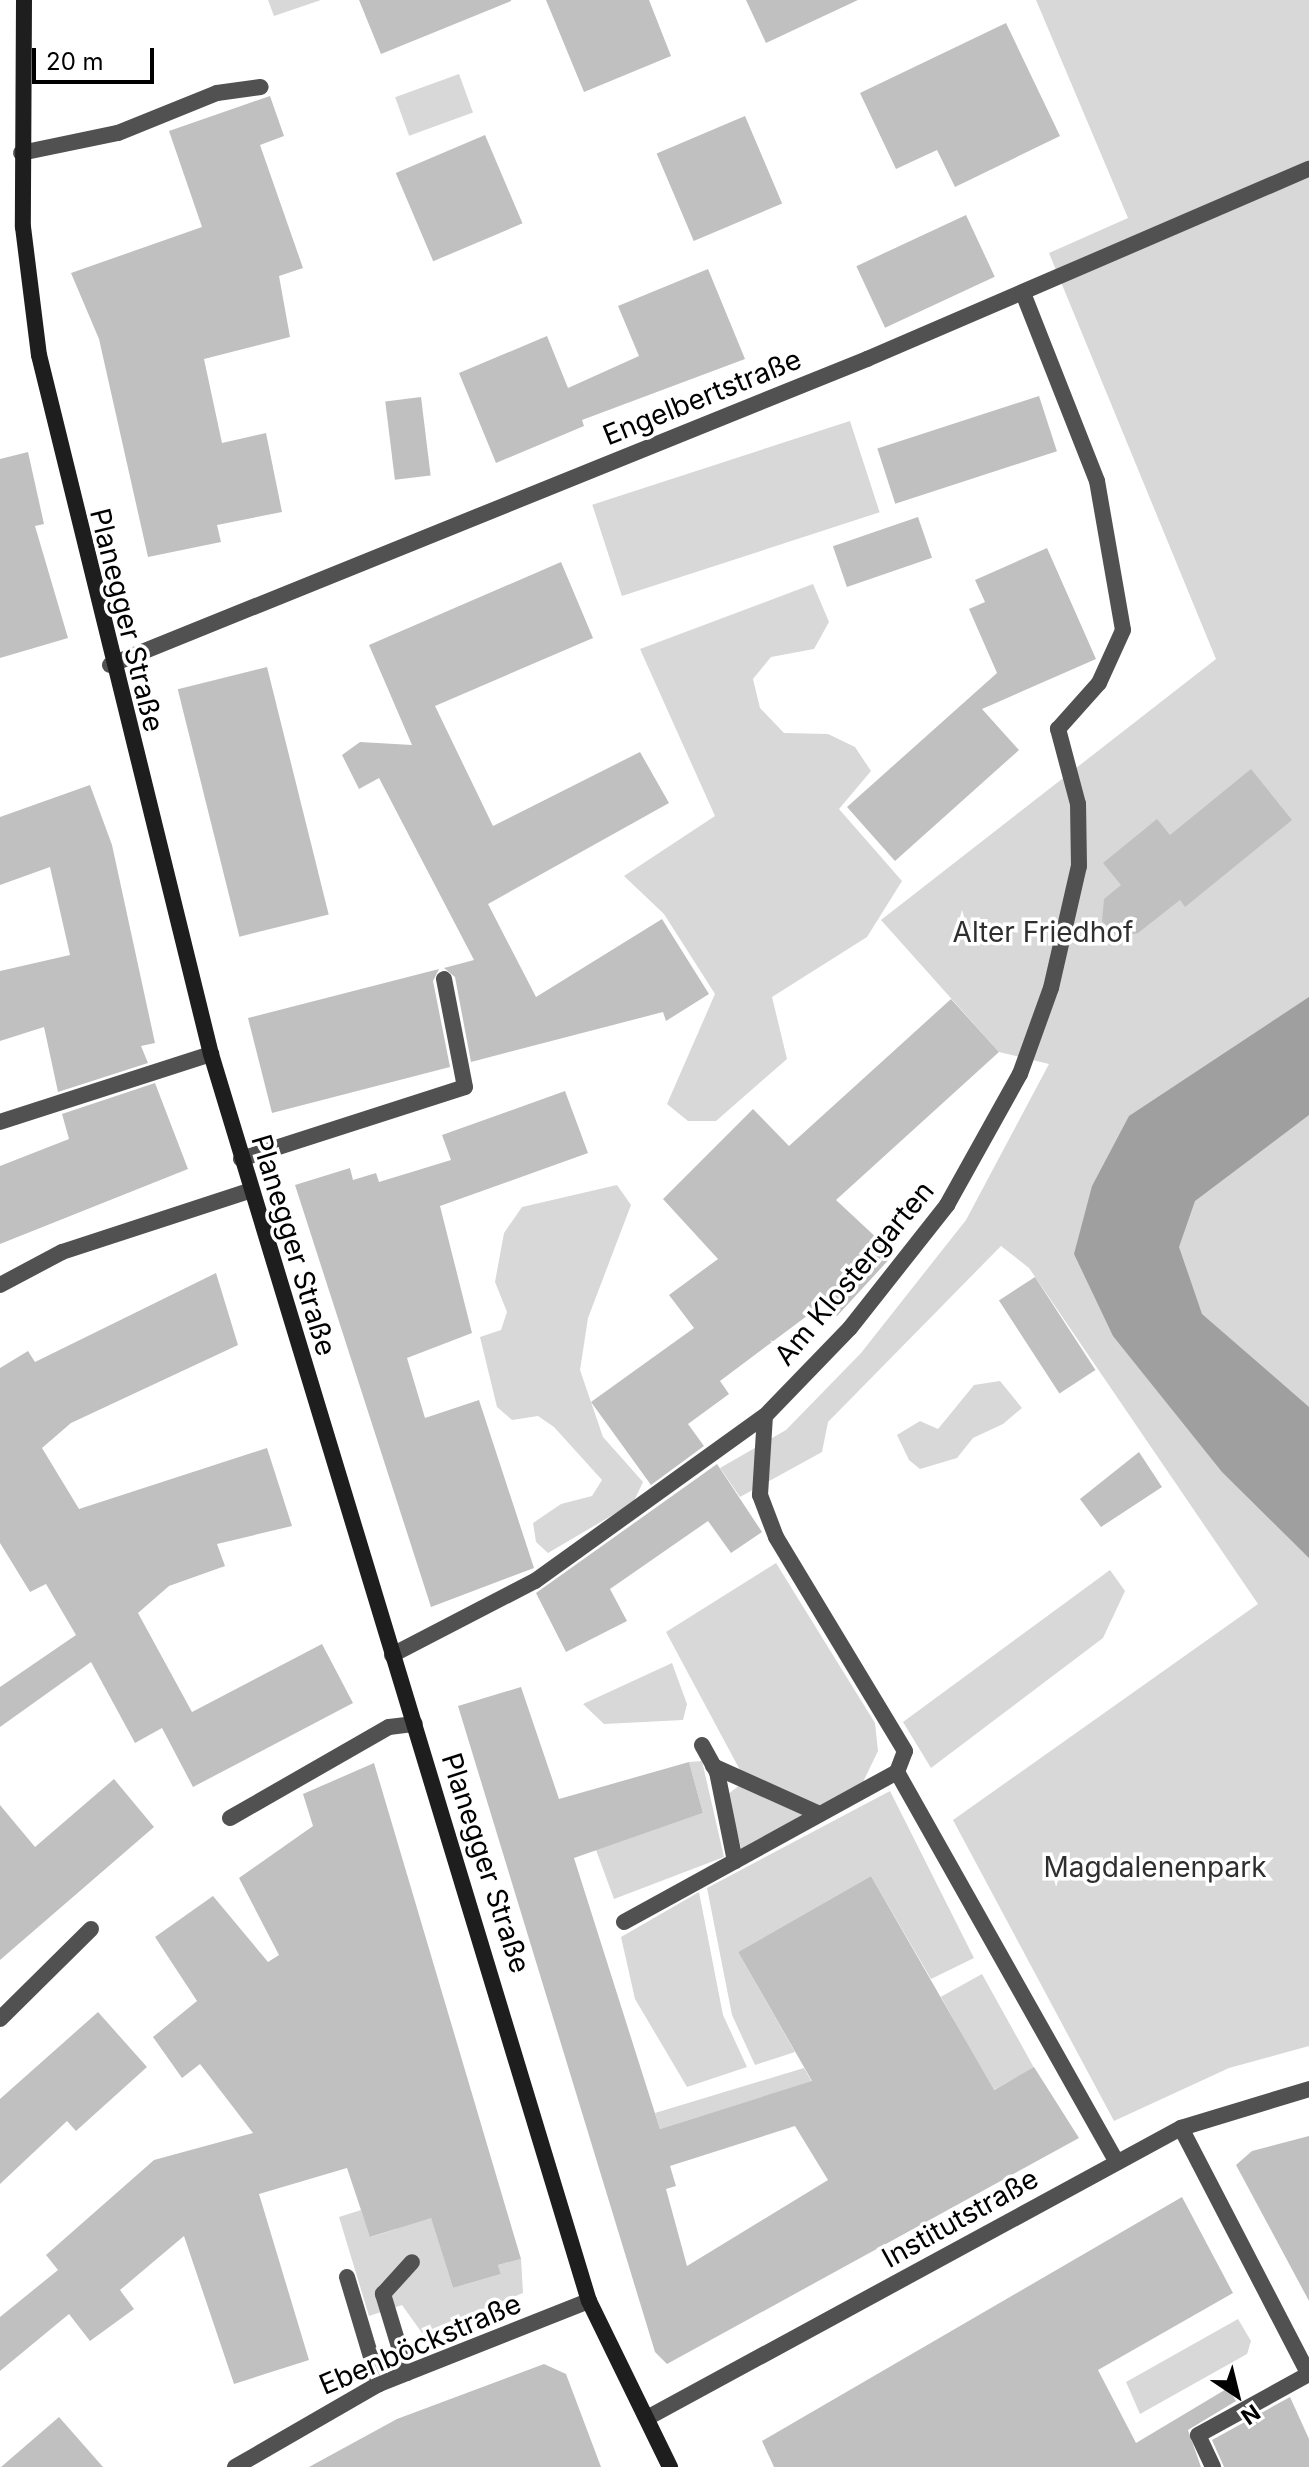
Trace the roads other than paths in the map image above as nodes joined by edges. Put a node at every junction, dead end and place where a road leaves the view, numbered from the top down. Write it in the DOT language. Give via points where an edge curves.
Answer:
graph roads {
  1 [pos="24,0"];
  2 [pos="261,87"];
  3 [pos="21,153"];
  4 [pos="1309,169"];
  5 [pos="1023,293"];
  6 [pos="110,665"];
  7 [pos="444,979"];
  8 [pos="211,1054"];
  9 [pos="0,1122"];
  10 [pos="241,1159"];
  11 [pos="249,1191"];
  12 [pos="0,1285"];
  13 [pos="765,1416"];
  14 [pos="392,1655"];
  15 [pos="415,1724"];
  16 [pos="702,1745"];
  17 [pos="713,1766"];
  18 [pos="897,1772"];
  19 [pos="820,1814"];
  20 [pos="230,1818"];
  21 [pos="735,1861"];
  22 [pos="624,1922"];
  23 [pos="91,1929"];
  24 [pos="0,2019"];
  25 [pos="1309,2089"];
  26 [pos="1181,2128"];
  27 [pos="1117,2162"];
  28 [pos="412,2262"];
  29 [pos="347,2277"];
  30 [pos="589,2301"];
  31 [pos="407,2373"];
  32 [pos="1309,2375"];
  33 [pos="379,2384"];
  34 [pos="647,2418"];
  35 [pos="235,2467"];
  36 [pos="670,2467"];
  37 [pos="1213,2467"];
  1 -- 3 [label="main road, Planegger Straße"];
  2 -- 3 [label="street" via="217,93 118,133"];
  3 -- 6 [label="main road, Planegger Straße" via="39,355"];
  4 -- 5 [label="street, Engelbertstraße"];
  5 -- 6 [label="street, Engelbertstraße"];
  5 -- 13 [label="street, Am Klostergarten" via="1097,481 1123,630 1099,683 1058,729 1078,804 1079,866 1051,988 1020,1074 947,1205 850,1328"];
  6 -- 8 [label="main road, Planegger Straße"];
  7 -- 10 [label="street" via="465,1087"];
  8 -- 9 [label="street"];
  8 -- 10 [label="main road, Planegger Straße"];
  10 -- 11 [label="main road, Planegger Straße"];
  11 -- 12 [label="street" via="62,1252"];
  11 -- 14 [label="main road, Planegger Straße"];
  13 -- 14 [label="street, Am Klostergarten" via="535,1581"];
  13 -- 18 [label="street" via="760,1495 776,1537 905,1751"];
  14 -- 15 [label="main road, Planegger Straße"];
  15 -- 20 [label="street" via="389,1727"];
  15 -- 30 [label="main road, Planegger Straße"];
  16 -- 17 [label="street"];
  17 -- 19 [label="street"];
  17 -- 21 [label="street"];
  18 -- 19 [label="street"];
  18 -- 27 [label="street"];
  19 -- 21 [label="street"];
  21 -- 22 [label="street"];
  23 -- 24 [label="street"];
  25 -- 26 [label="street, Institutstraße"];
  26 -- 27 [label="street, Institutstraße"];
  26 -- 32 [label="street"];
  27 -- 34 [label="street, Institutstraße"];
  28 -- 31 [label="street" via="383,2294"];
  29 -- 33 [label="street"];
  30 -- 31 [label="street, Ebenböckstraße"];
  30 -- 34 [label="main road, Planegger Straße"];
  31 -- 33 [label="street, Ebenböckstraße"];
  32 -- 37 [label="street" via="1198,2435"];
  33 -- 35 [label="street, Ebenböckstraße"];
  34 -- 36 [label="main road, Planegger Straße"];
}
